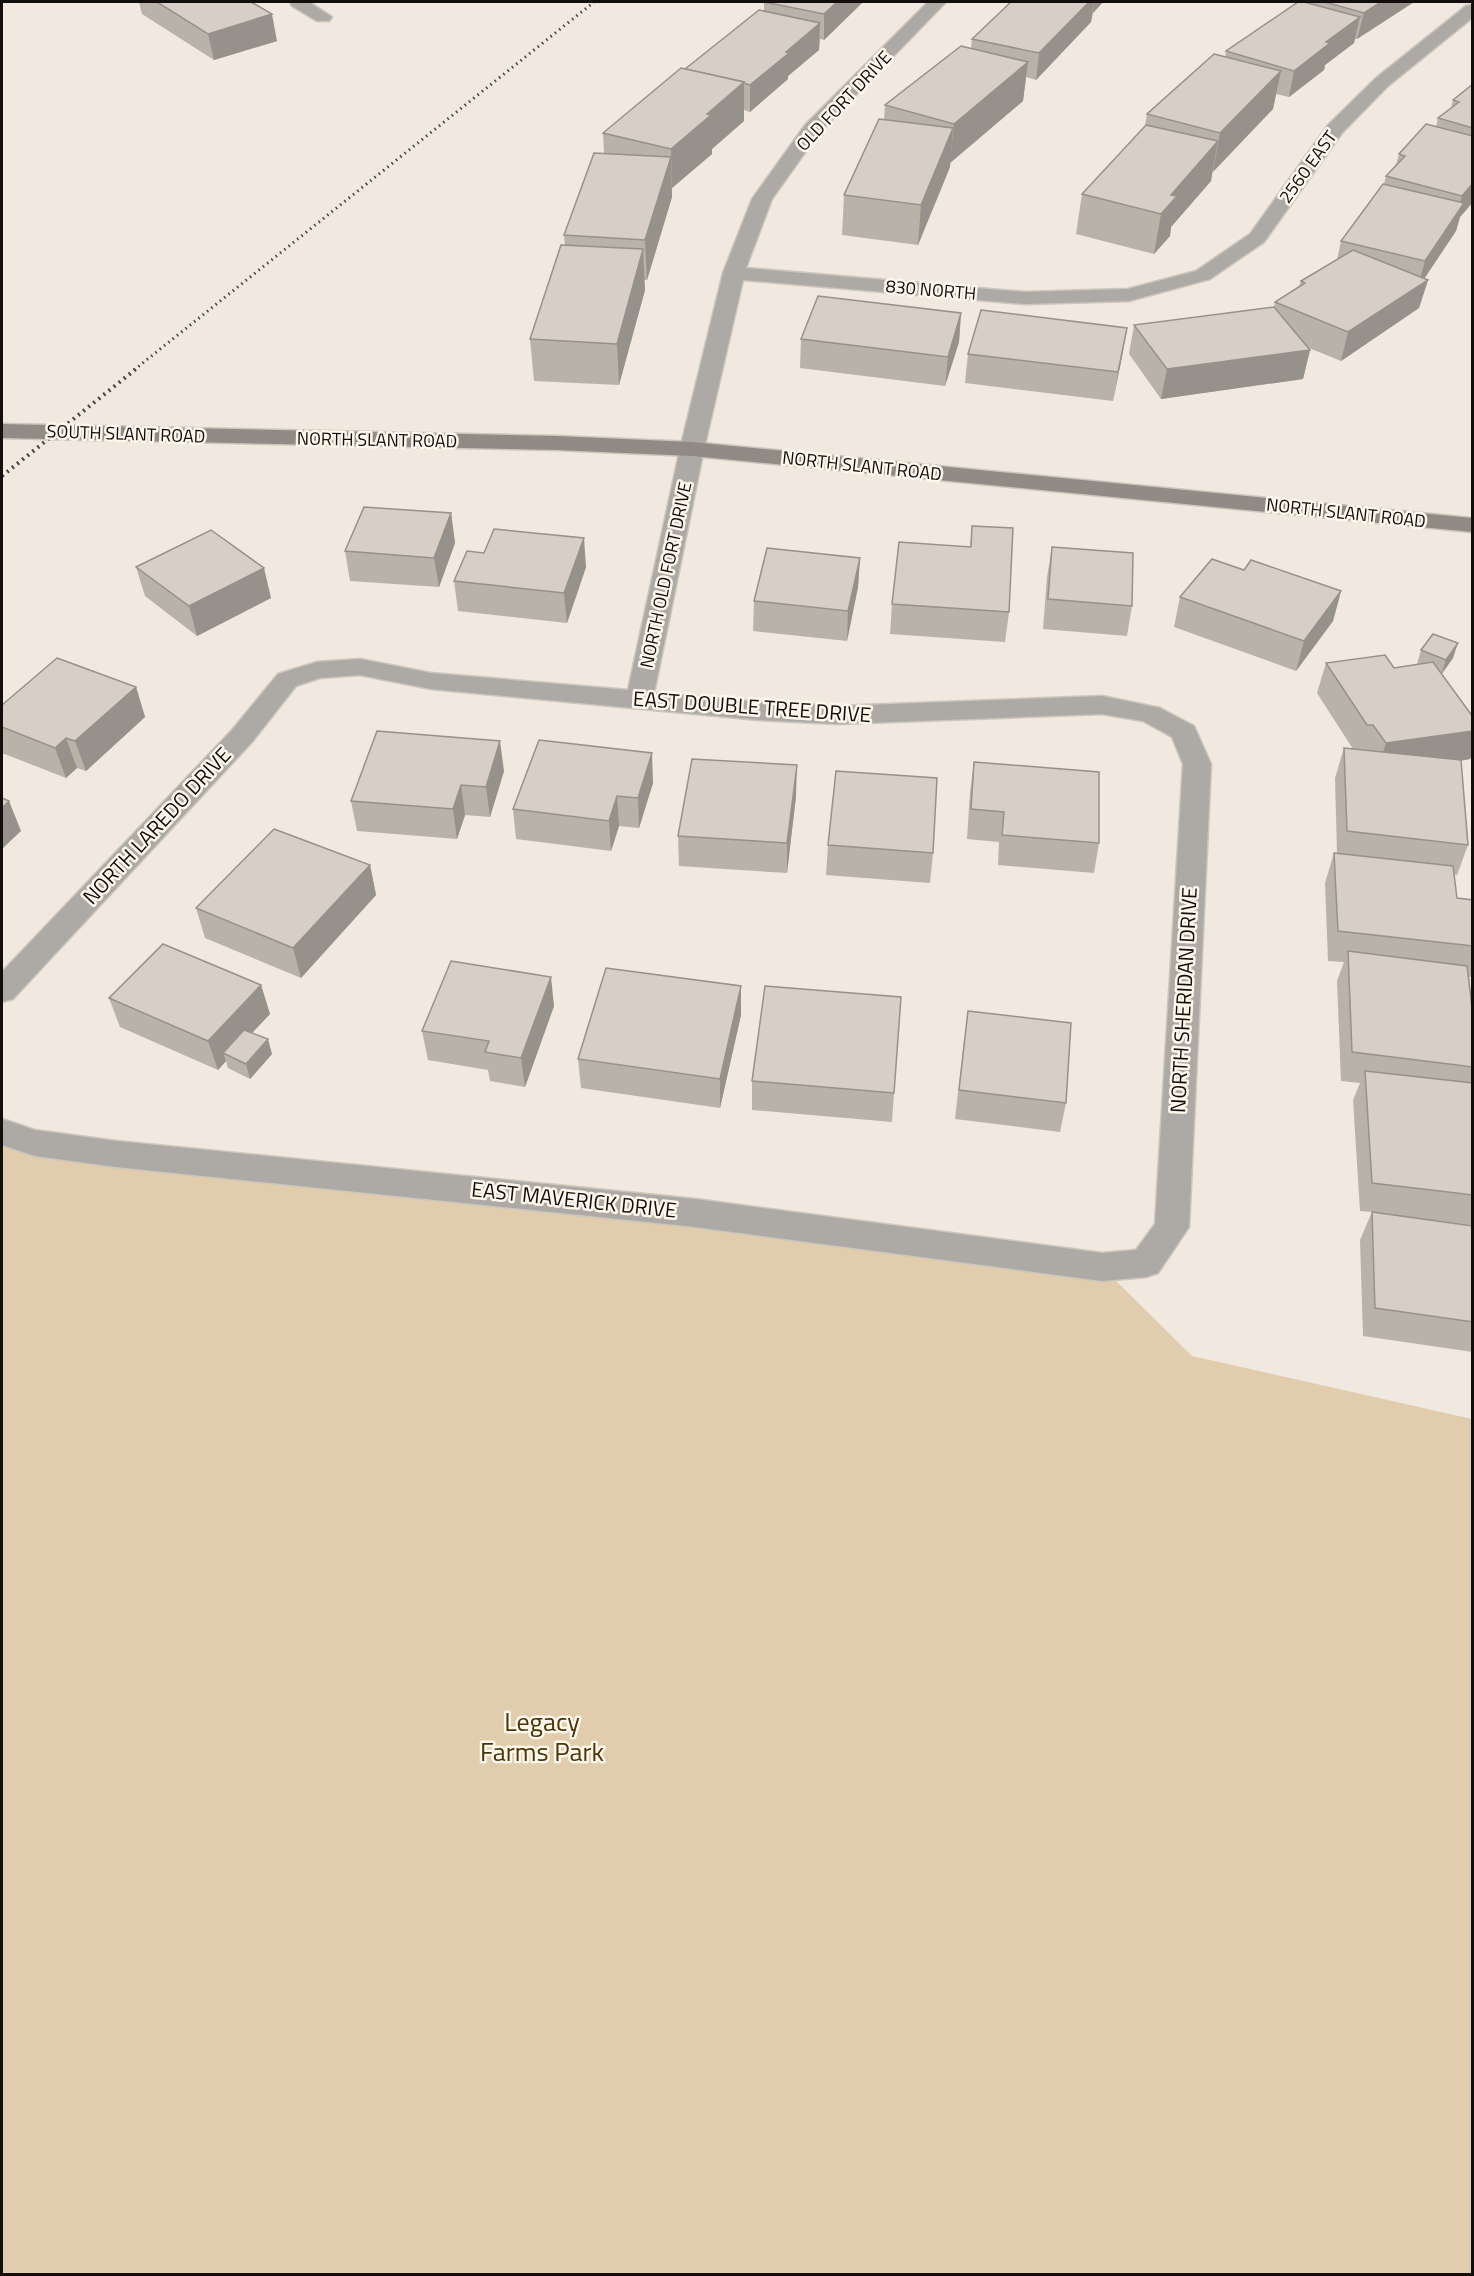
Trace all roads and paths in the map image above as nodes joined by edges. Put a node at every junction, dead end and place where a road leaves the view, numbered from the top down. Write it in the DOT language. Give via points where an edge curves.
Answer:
graph roads {
  1 [pos="298,2"];
  2 [pos="937,2"];
  3 [pos="1473,10"];
  4 [pos="323,17"];
  5 [pos="734,273"];
  6 [pos="1129,295"];
  7 [pos="2,431"];
  8 [pos="250,437"];
  9 [pos="692,449"];
  10 [pos="1473,525"];
  11 [pos="317,670"];
  12 [pos="639,700"];
  13 [pos="1184,732"];
  14 [pos="2,991"];
  15 [pos="2,1132"];
  16 [pos="1146,1263"];
  1 -- 4 [label="street"];
  2 -- 5 [label="street, OLD FORT DRIVE" via="812,129 762,199"];
  3 -- 6 [label="street, 2560 EAST" via="1423,46 1335,129 1257,238 1203,275"];
  5 -- 6 [label="street, 830 NORTH" via="1025,298"];
  5 -- 9 [label="street, OLD FORT DRIVE"];
  7 -- 8 [label="street, SOUTH SLANT ROAD"];
  8 -- 9 [label="street, NORTH SLANT ROAD"];
  9 -- 10 [label="street, NORTH SLANT ROAD"];
  9 -- 12 [label="street, NORTH OLD FORT DRIVE"];
  11 -- 12 [label="street, EAST DOUBLE TREE DRIVE" via="360,666 431,681"];
  11 -- 14 [label="street, NORTH LAREDO DRIVE" via="287,680 242,736"];
  12 -- 13 [label="street, EAST DOUBLE TREE DRIVE" via="838,715 1102,705 1150,714"];
  13 -- 16 [label="street, NORTH SHERIDAN DRIVE" via="1197,764 1172,1227"];
  15 -- 16 [label="street, EAST MAVERICK DRIVE" via="35,1143 116,1154 694,1213 1102,1267"];
}
